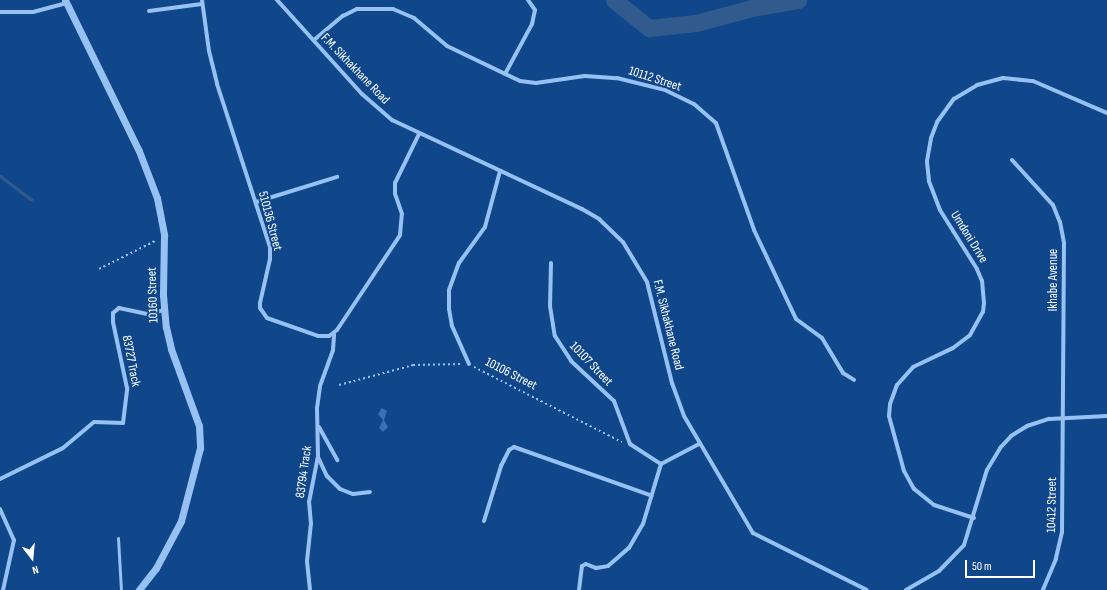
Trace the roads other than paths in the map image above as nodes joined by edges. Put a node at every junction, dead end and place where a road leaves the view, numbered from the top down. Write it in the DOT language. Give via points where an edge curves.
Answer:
graph roads {
  1 [pos="277,0"];
  2 [pos="528,0"];
  3 [pos="66,1"];
  4 [pos="202,2"];
  5 [pos="149,11"];
  6 [pos="0,12"];
  7 [pos="314,40"];
  8 [pos="505,74"];
  9 [pos="1107,113"];
  10 [pos="419,134"];
  11 [pos="1012,160"];
  12 [pos="500,171"];
  13 [pos="337,177"];
  14 [pos="256,202"];
  15 [pos="551,263"];
  16 [pos="164,310"];
  17 [pos="334,334"];
  18 [pos="469,364"];
  19 [pos="854,380"];
  20 [pos="1107,416"];
  21 [pos="1063,417"];
  22 [pos="318,425"];
  23 [pos="699,444"];
  24 [pos="318,456"];
  25 [pos="337,460"];
  26 [pos="661,464"];
  27 [pos="0,479"];
  28 [pos="370,492"];
  29 [pos="652,496"];
  30 [pos="0,509"];
  31 [pos="974,518"];
  32 [pos="484,521"];
  33 [pos="118,538"];
  34 [pos="3,590"];
  35 [pos="121,590"];
  36 [pos="139,590"];
  37 [pos="310,590"];
  38 [pos="579,590"];
  39 [pos="867,590"];
  40 [pos="906,590"];
  41 [pos="1043,590"];
  1 -- 7 [label="street, F.M. Sikhakhane Road"];
  2 -- 8 [label="street" via="535,10 532,24"];
  3 -- 6 [label="street" via="33,12"];
  3 -- 16 [label="street, 10160 Street" via="139,151 157,198 163,227"];
  4 -- 5 [label="street, 510136 Street"];
  4 -- 14 [label="street, 510136 Street" via="217,84"];
  7 -- 8 [label="street, 10112 Street" via="352,11 374,7 393,9 414,18 444,44"];
  7 -- 10 [label="street, F.M. Sikhakhane Road" via="376,108"];
  8 -- 19 [label="street, 10112 Street" via="528,83 585,76 617,78 664,90 705,112 720,132 754,230 796,319 822,338 843,374"];
  9 -- 31 [label="street, Umdoni Drive" via="1033,81 1002,78 977,85 954,99 937,122 931,138 927,161 929,181 940,210 978,269 984,303 970,335 953,348 913,367 901,380 892,393 889,416 904,471 914,489 934,505"];
  10 -- 12 [label="street, F.M. Sikhakhane Road"];
  10 -- 17 [label="street" via="395,183 395,194 402,214 400,235"];
  11 -- 21 [label="street, Ikhabe Avenue" via="1048,197 1057,212 1063,232"];
  12 -- 18 [label="street" via="485,227 459,263 449,290 452,326"];
  12 -- 23 [label="street, F.M. Sikhakhane Road" via="599,218 631,253 648,282 672,383 684,416"];
  13 -- 14 [label="street"];
  14 -- 17 [label="street, 510136 Street" via="270,255 260,303 263,314 267,318 318,336"];
  15 -- 26 [label="street, 10107 Street" via="550,306 555,336 571,361 614,401 634,448"];
  16 -- 27 [label="street, 83727 Track" via="148,314 119,308 114,313 113,322 127,388 123,423 94,422 63,448"];
  16 -- 36 [label="street, 10160 Street" via="171,349 196,415 200,448 181,521 156,568"];
  17 -- 22 [label="street, 83794 Track" via="333,350 320,386"];
  20 -- 21 [label="street"];
  21 -- 31 [label="street" via="1027,426 1011,436 1000,448 986,470"];
  21 -- 41 [label="street, 10412 Street" via="1062,532 1056,559"];
  22 -- 24 [label="street, 83794 Track"];
  22 -- 25 [label="street"];
  23 -- 26 [label="street"];
  23 -- 39 [label="street, F.M. Sikhakhane Road" via="756,536"];
  24 -- 28 [label="street" via="327,476 340,489 353,494"];
  24 -- 37 [label="street, 83794 Track" via="309,502 311,524 307,561"];
  26 -- 29 [label="street"];
  29 -- 32 [label="street" via="514,447 509,450 501,466"];
  29 -- 38 [label="street" via="643,524 629,548 608,566 582,566"];
  30 -- 34 [label="street" via="14,540"];
  31 -- 40 [label="street" via="964,544 949,563"];
  33 -- 35 [label="lane"];
}
